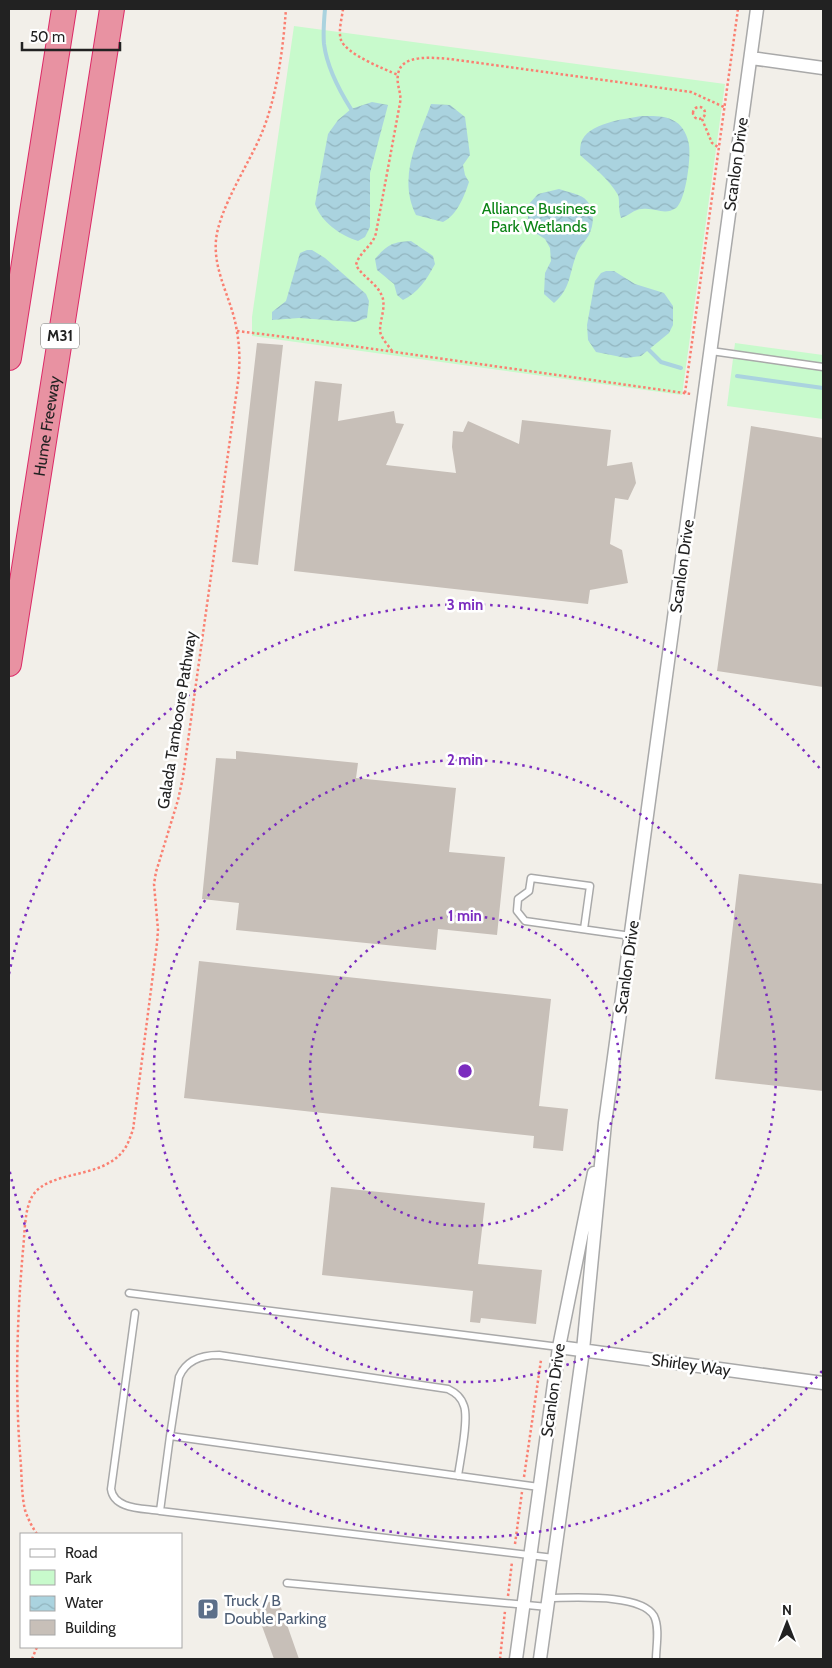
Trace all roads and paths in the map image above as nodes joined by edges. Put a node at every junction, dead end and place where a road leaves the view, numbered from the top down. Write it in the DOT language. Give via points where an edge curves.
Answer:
graph roads {
  1 [pos="64,9"];
  2 [pos="112,9"];
  3 [pos="286,9"];
  4 [pos="343,9"];
  5 [pos="738,9"];
  6 [pos="757,9"];
  7 [pos="751,58"];
  8 [pos="823,68"];
  9 [pos="398,76"];
  10 [pos="706,99"];
  11 [pos="724,106"];
  12 [pos="702,108"];
  13 [pos="702,119"];
  14 [pos="718,147"];
  15 [pos="237,331"];
  16 [pos="392,351"];
  17 [pos="711,351"];
  18 [pos="9,358"];
  19 [pos="823,367"];
  20 [pos="685,393"];
  21 [pos="705,395"];
  22 [pos="9,664"];
  23 [pos="584,929"];
  24 [pos="631,936"];
  25 [pos="605,1123"];
  26 [pos="129,1293"];
  27 [pos="135,1313"];
  28 [pos="559,1347"];
  29 [pos="583,1350"];
  30 [pos="541,1360"];
  31 [pos="823,1383"];
  32 [pos="170,1436"];
  33 [pos="458,1476"];
  34 [pos="523,1485"];
  35 [pos="539,1487"];
  36 [pos="160,1511"];
  37 [pos="37,1533"];
  38 [pos="514,1553"];
  39 [pos="530,1555"];
  40 [pos="554,1558"];
  41 [pos="287,1583"];
  42 [pos="506,1603"];
  43 [pos="548,1603"];
  44 [pos="523,1604"];
  45 [pos="500,1659"];
  46 [pos="516,1659"];
  47 [pos="540,1659"];
  48 [pos="656,1659"];
  1 -- 18 [label="highway"];
  2 -- 22 [label="highway, Hume Freeway / M31"];
  3 -- 15 [label="path, Galada Tamboore Pathway" via="282,54 271,102 261,133 222,217 216,240 220,275"];
  4 -- 9 [label="path" via="340,30 341,41 346,48"];
  5 -- 11 [label="path"];
  6 -- 7 [label="street, Scanlon Drive"];
  7 -- 8 [label="street"];
  7 -- 17 [label="street, Scanlon Drive"];
  9 -- 10 [label="path" via="401,68 414,59 450,59 680,90"];
  9 -- 16 [label="path" via="401,97 376,232 356,265 383,300 380,330"];
  10 -- 11 [label="path"];
  10 -- 12 [label="path"];
  11 -- 14 [label="path"];
  12 -- 13 [label="path" via="705,112"];
  12 -- 13 [label="path" via="697,107 693,112 696,118"];
  13 -- 14 [label="path" via="712,143"];
  14 -- 20 [label="path"];
  15 -- 16 [label="path"];
  15 -- 37 [label="path, Galada Tamboore Pathway" via="238,382 184,767 178,800 156,872 157,943 133,1130 124,1150 109,1162 46,1184 36,1191 26,1222 16,1354 26,1511"];
  16 -- 20 [label="path"];
  17 -- 19 [label="lane"];
  17 -- 21 [label="street, Scanlon Drive"];
  20 -- 21 [label="path"];
  21 -- 24 [label="street, Scanlon Drive"];
  23 -- 23 [label="lane" via="524,921 517,911 518,899 529,891 531,878 590,886"];
  23 -- 24 [label="lane"];
  24 -- 25 [label="street, Scanlon Drive"];
  25 -- 28 [label="street, Scanlon Drive"];
  25 -- 29 [label="street, Scanlon Drive"];
  26 -- 28 [label="lane"];
  27 -- 36 [label="lane" via="111,1489 112,1496 123,1505"];
  28 -- 29 [label="street, Shirley Way"];
  28 -- 35 [label="street, Scanlon Drive"];
  29 -- 31 [label="street, Shirley Way"];
  29 -- 40 [label="street, Scanlon Drive"];
  30 -- 34 [label="path"];
  32 -- 33 [label="lane"];
  32 -- 33 [label="lane" via="183,1369 198,1358 218,1355 448,1389 461,1398 466,1414"];
  32 -- 36 [label="lane"];
  33 -- 34 [label="lane"];
  34 -- 35 [label="lane"];
  34 -- 38 [label="path"];
  35 -- 39 [label="street, Scanlon Drive"];
  36 -- 38 [label="lane"];
  38 -- 39 [label="lane"];
  38 -- 42 [label="path"];
  39 -- 40 [label="lane"];
  39 -- 44 [label="street, Scanlon Drive"];
  40 -- 43 [label="street, Scanlon Drive"];
  41 -- 42 [label="lane"];
  42 -- 44 [label="lane"];
  42 -- 45 [label="path"];
  43 -- 44 [label="lane"];
  43 -- 47 [label="street, Scanlon Drive"];
  43 -- 48 [label="lane" via="589,1598 629,1602 648,1609 656,1626"];
  44 -- 46 [label="street, Scanlon Drive"];
}
